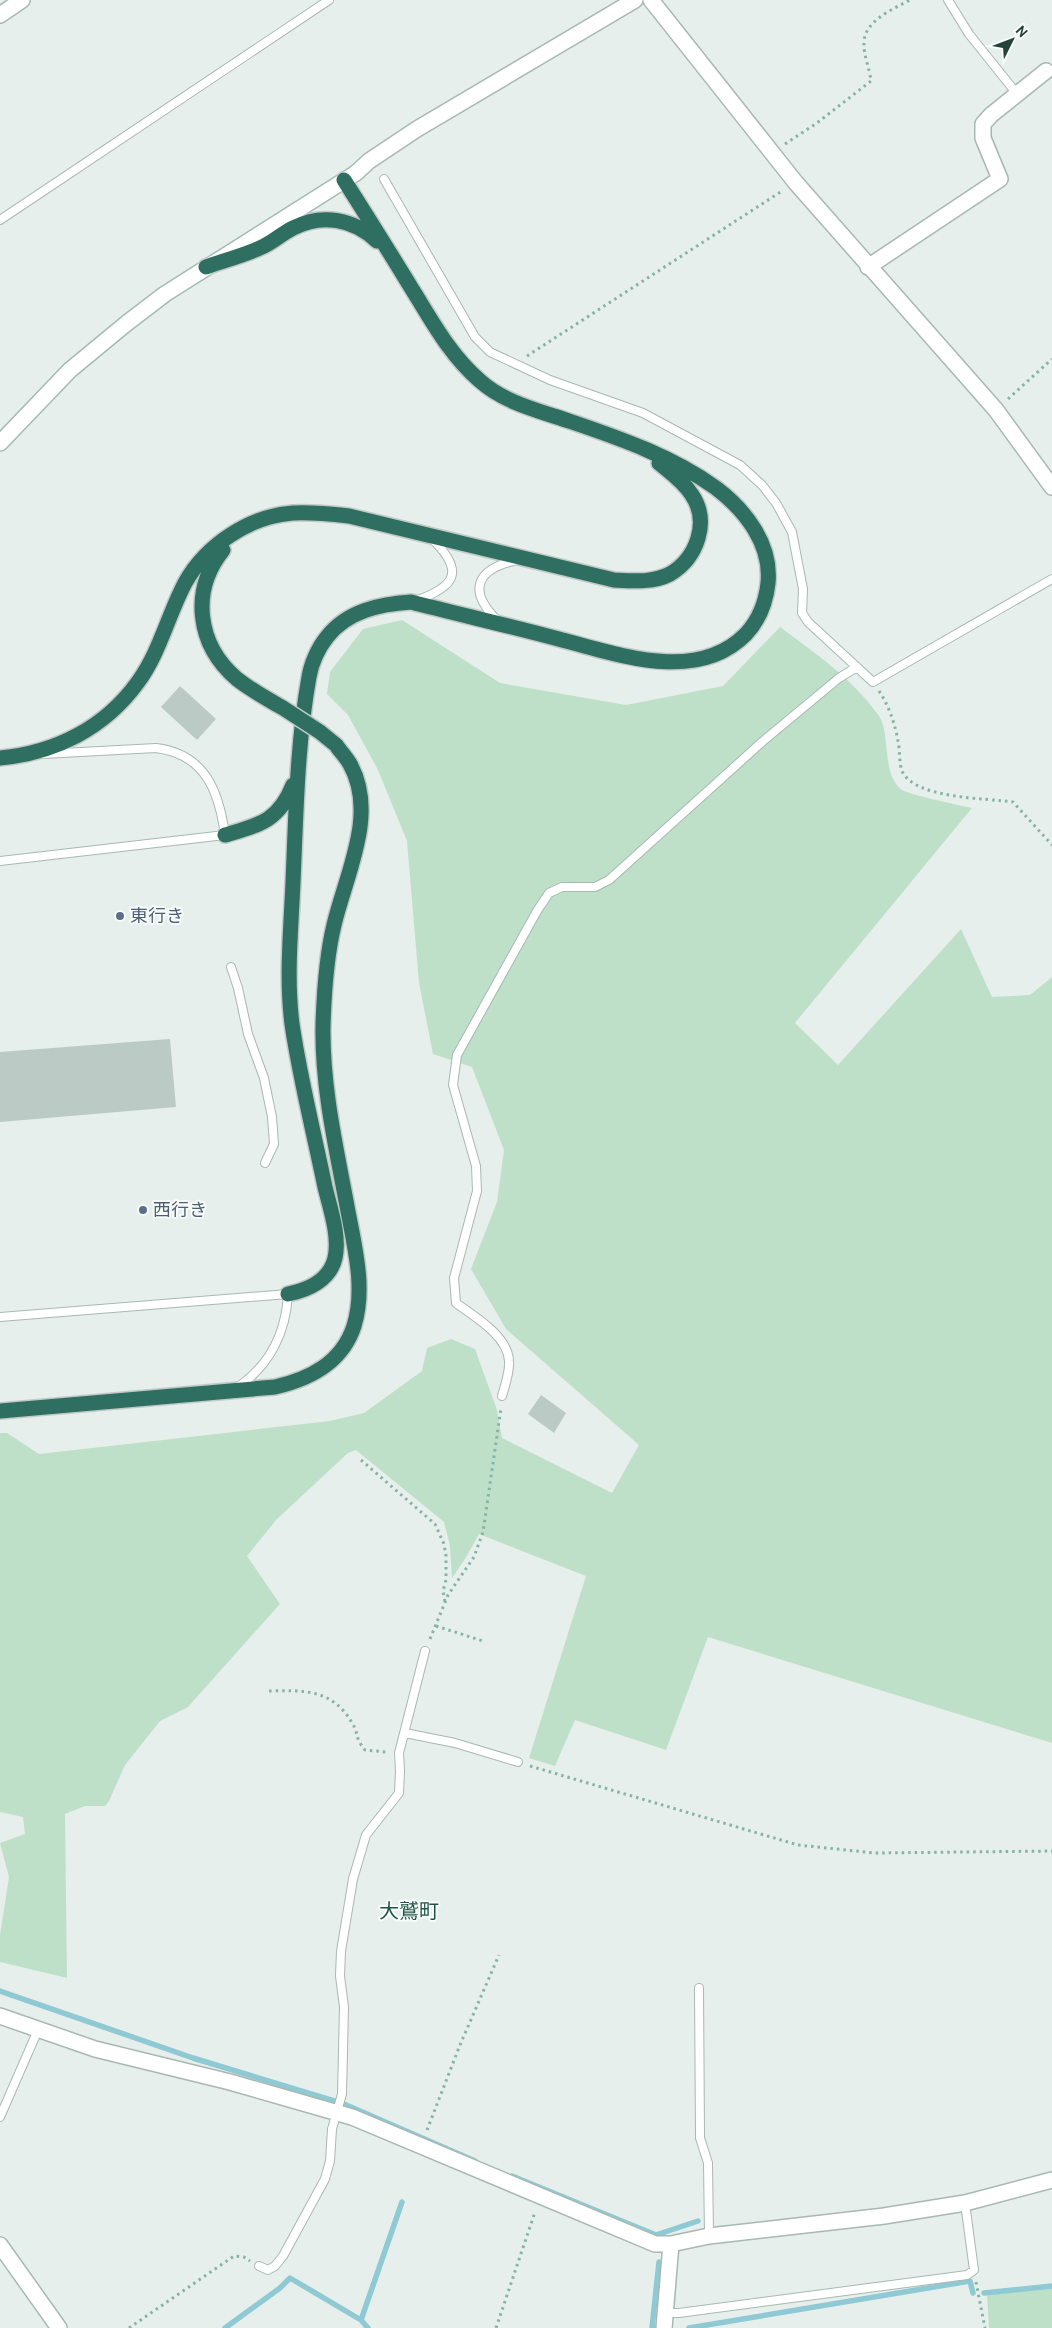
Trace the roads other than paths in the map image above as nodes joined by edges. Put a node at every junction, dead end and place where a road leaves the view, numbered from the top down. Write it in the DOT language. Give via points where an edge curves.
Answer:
graph roads {
  1 [pos="22,0"];
  2 [pos="329,0"];
  3 [pos="635,0"];
  4 [pos="651,0"];
  5 [pos="948,0"];
  6 [pos="0,15"];
  7 [pos="1049,67"];
  8 [pos="1017,94"];
  9 [pos="350,176"];
  10 [pos="384,179"];
  11 [pos="0,220"];
  12 [pos="392,256"];
  13 [pos="206,267"];
  14 [pos="868,267"];
  15 [pos="0,443"];
  16 [pos="639,446"];
  17 [pos="1052,487"];
  18 [pos="247,526"];
  19 [pos="429,536"];
  20 [pos="522,560"];
  21 [pos="1052,579"];
  22 [pos="411,602"];
  23 [pos="502,625"];
  24 [pos="856,667"];
  25 [pos="26,755"];
  26 [pos="0,758"];
  27 [pos="299,769"];
  28 [pos="225,835"];
  29 [pos="0,860"];
  30 [pos="231,967"];
  31 [pos="265,1163"];
  32 [pos="288,1294"];
  33 [pos="0,1318"];
  34 [pos="234,1390"];
  35 [pos="502,1396"];
  36 [pos="0,1411"];
  37 [pos="425,1652"];
  38 [pos="406,1733"];
  39 [pos="518,1762"];
  40 [pos="699,1988"];
  41 [pos="0,2016"];
  42 [pos="38,2030"];
  43 [pos="337,2113"];
  44 [pos="0,2117"];
  45 [pos="1052,2180"];
  46 [pos="965,2203"];
  47 [pos="709,2236"];
  48 [pos="671,2244"];
  49 [pos="0,2246"];
  50 [pos="259,2266"];
  51 [pos="665,2320"];
  52 [pos="59,2328"];
  1 -- 6 [label="street"];
  2 -- 11 [label="lane"];
  3 -- 9 [label="street" via="417,129"];
  4 -- 14 [label="street" via="796,183"];
  5 -- 8 [label="lane" via="969,34"];
  7 -- 8 [label="street"];
  8 -- 14 [label="street" via="983,124 983,138 1000,179"];
  9 -- 12 [label="highway"];
  9 -- 13 [label="street"];
  10 -- 24 [label="lane" via="475,337 490,352 550,380 643,413 740,465 762,485 792,532 803,589 802,613"];
  12 -- 13 [label="highway" via="366,231 350,223 329,219 293,228 264,246"];
  12 -- 16 [label="highway" via="448,346 480,381 510,400"];
  13 -- 15 [label="street" via="95,348"];
  14 -- 17 [label="street" via="996,410"];
  16 -- 20 [label="highway" via="684,484 699,510 701,525 698,538 693,551 682,564 653,580 634,581 614,580"];
  16 -- 23 [label="highway" via="694,473 737,506 761,541 769,580 766,598 750,629 720,654 684,662 630,656"];
  18 -- 19 [label="highway" via="292,513 319,513 349,516"];
  18 -- 25 [label="highway" via="225,538 186,582 149,664 121,703 108,716 75,737 53,748"];
  18 -- 34 [label="highway, bridge" via="213,563 204,585 201,604 209,645 220,662 237,678 336,746 350,763 362,801 361,825 327,960 323,1030 330,1113 360,1286 354,1326 345,1346 332,1361 298,1382"];
  19 -- 20 [label="highway"];
  19 -- 22 [label="lane" via="448,555 452,577 436,594"];
  20 -- 23 [label="lane" via="501,564 481,578 478,589 481,600"];
  21 -- 24 [label="lane" via="873,682"];
  22 -- 23 [label="highway"];
  22 -- 27 [label="highway" via="368,608 338,625 326,638 309,675"];
  24 -- 35 [label="lane" via="762,742 609,880 595,887 562,887 549,893 457,1055 453,1085 476,1166 476,1191 454,1278 456,1303 486,1326 506,1347 510,1363"];
  25 -- 26 [label="highway"];
  25 -- 28 [label="lane" via="156,748 172,750 187,757 213,787 221,806"];
  27 -- 28 [label="highway" via="286,801 274,816 259,825"];
  27 -- 32 [label="highway" via="288,986 299,1066 334,1227 335,1258 317,1284"];
  28 -- 29 [label="lane"];
  30 -- 31 [label="lane" via="248,1034 264,1078 272,1117 274,1144"];
  32 -- 33 [label="lane"];
  32 -- 34 [label="lane" via="287,1316 266,1361 252,1378"];
  34 -- 36 [label="highway"];
  37 -- 38 [label="lane"];
  38 -- 39 [label="lane" via="455,1743"];
  38 -- 43 [label="lane" via="399,1752 399,1793 366,1836 353,1879 341,1951 344,2057 342,2094"];
  40 -- 47 [label="lane" via="700,2138 708,2163"];
  41 -- 42 [label="street"];
  42 -- 43 [label="street" via="95,2049"];
  42 -- 44 [label="lane"];
  43 -- 48 [label="street" via="421,2145 645,2241"];
  43 -- 50 [label="lane" via="325,2179 283,2256 268,2270"];
  45 -- 46 [label="street"];
  46 -- 47 [label="street" via="884,2216"];
  46 -- 51 [label="lane" via="972,2273 678,2313"];
  47 -- 48 [label="street"];
  48 -- 51 [label="street"];
  49 -- 52 [label="street"];
}
